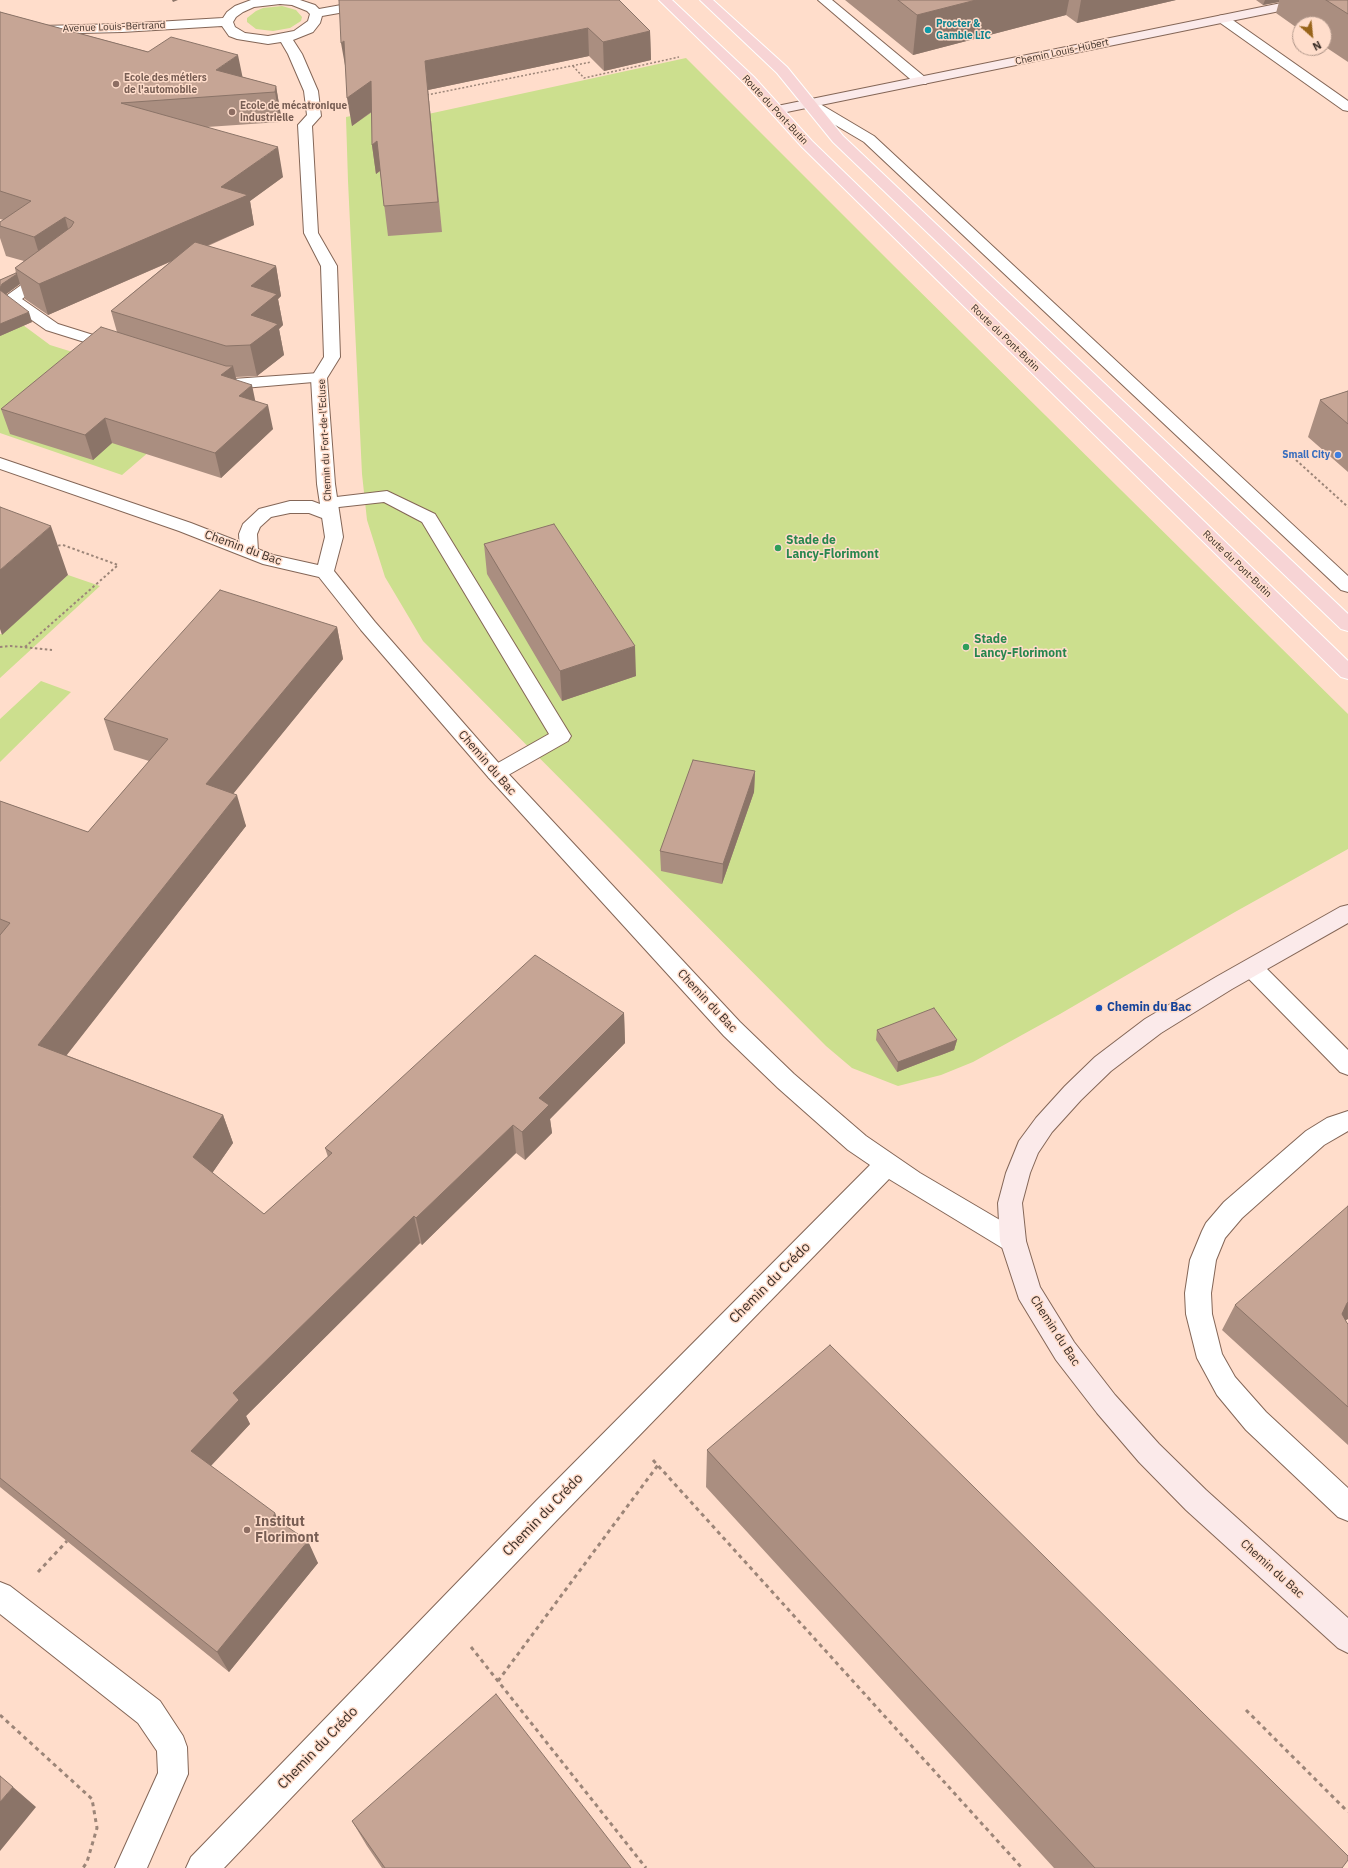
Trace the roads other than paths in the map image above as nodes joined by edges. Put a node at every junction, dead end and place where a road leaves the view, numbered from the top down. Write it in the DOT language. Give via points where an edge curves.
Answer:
graph roads {
  1 [pos="266,0"];
  2 [pos="280,0"];
  3 [pos="390,0"];
  4 [pos="665,0"];
  5 [pos="706,0"];
  6 [pos="824,0"];
  7 [pos="1314,0"];
  8 [pos="316,14"];
  9 [pos="1222,19"];
  10 [pos="227,22"];
  11 [pos="0,31"];
  12 [pos="285,38"];
  13 [pos="921,81"];
  14 [pos="810,104"];
  15 [pos="1348,107"];
  16 [pos="777,110"];
  17 [pos="62,263"];
  18 [pos="131,352"];
  19 [pos="203,375"];
  20 [pos="319,378"];
  21 [pos="0,463"];
  22 [pos="329,509"];
  23 [pos="249,552"];
  24 [pos="325,572"];
  25 [pos="1348,586"];
  26 [pos="1348,625"];
  27 [pos="1348,672"];
  28 [pos="496,773"];
  29 [pos="1348,913"];
  30 [pos="1252,968"];
  31 [pos="1346,1063"];
  32 [pos="1348,1122"];
  33 [pos="887,1164"];
  34 [pos="1013,1241"];
  35 [pos="1348,1507"];
  36 [pos="0,1596"];
  37 [pos="1348,1638"];
  38 [pos="131,1868"];
  39 [pos="202,1868"];
  1 -- 2 [label="street"];
  1 -- 10 [label="street" via="239,9"];
  2 -- 8 [label="street" via="303,4"];
  3 -- 8 [label="street"];
  4 -- 16 [label="main road, Route du Pont-Butin"];
  5 -- 14 [label="main road" via="782,70"];
  6 -- 13 [label="street"];
  7 -- 9 [label="street, Chemin Louis-Hubert"];
  8 -- 12 [label="street" via="316,19 308,29"];
  9 -- 13 [label="street, Chemin Louis-Hubert"];
  9 -- 15 [label="street"];
  10 -- 11 [label="street, Avenue Louis-Bertrand"];
  10 -- 12 [label="street" via="228,28 242,36 268,40"];
  12 -- 20 [label="street, Chemin du Fort-de-l'Ecluse" via="311,91 314,116 305,125 310,233 329,266 332,357"];
  13 -- 14 [label="street, Chemin Louis-Hubert"];
  14 -- 16 [label="street, Chemin Louis-Hubert"];
  14 -- 25 [label="street" via="869,139"];
  14 -- 26 [label="main road" via="838,139"];
  16 -- 27 [label="main road, Route du Pont-Butin" via="807,144"];
  17 -- 18 [label="street" via="12,298 52,327"];
  19 -- 20 [label="street" via="232,384"];
  20 -- 22 [label="street, Chemin du Fort-de-l'Ecluse"];
  21 -- 23 [label="street, Chemin du Bac" via="172,522"];
  22 -- 23 [label="street" via="290,507 265,513 252,524 248,534"];
  22 -- 24 [label="street, Chemin du Fort-de-l'Ecluse" via="334,537"];
  22 -- 28 [label="street" via="387,496 429,518 561,736"];
  23 -- 24 [label="street, Chemin du Bac" via="269,560"];
  24 -- 28 [label="street, Chemin du Bac" via="368,626"];
  28 -- 33 [label="street, Chemin du Bac" via="732,1029 786,1081 857,1142"];
  29 -- 30 [label="street"];
  30 -- 31 [label="street"];
  30 -- 34 [label="street" via="1153,1026 1127,1045 1103,1064 1044,1125 1028,1148 1018,1173 1010,1203"];
  32 -- 35 [label="street" via="1335,1125 1315,1138 1233,1210 1215,1231 1203,1260 1198,1293 1199,1314 1210,1358 1226,1386 1256,1421"];
  33 -- 34 [label="street, Chemin du Bac"];
  33 -- 39 [label="street, Chemin du Crédo" via="547,1510"];
  34 -- 37 [label="street, Chemin du Bac" via="1028,1291 1065,1351 1106,1404 1148,1453 1196,1500"];
  36 -- 38 [label="street" via="149,1712 172,1747 173,1774"];
}
